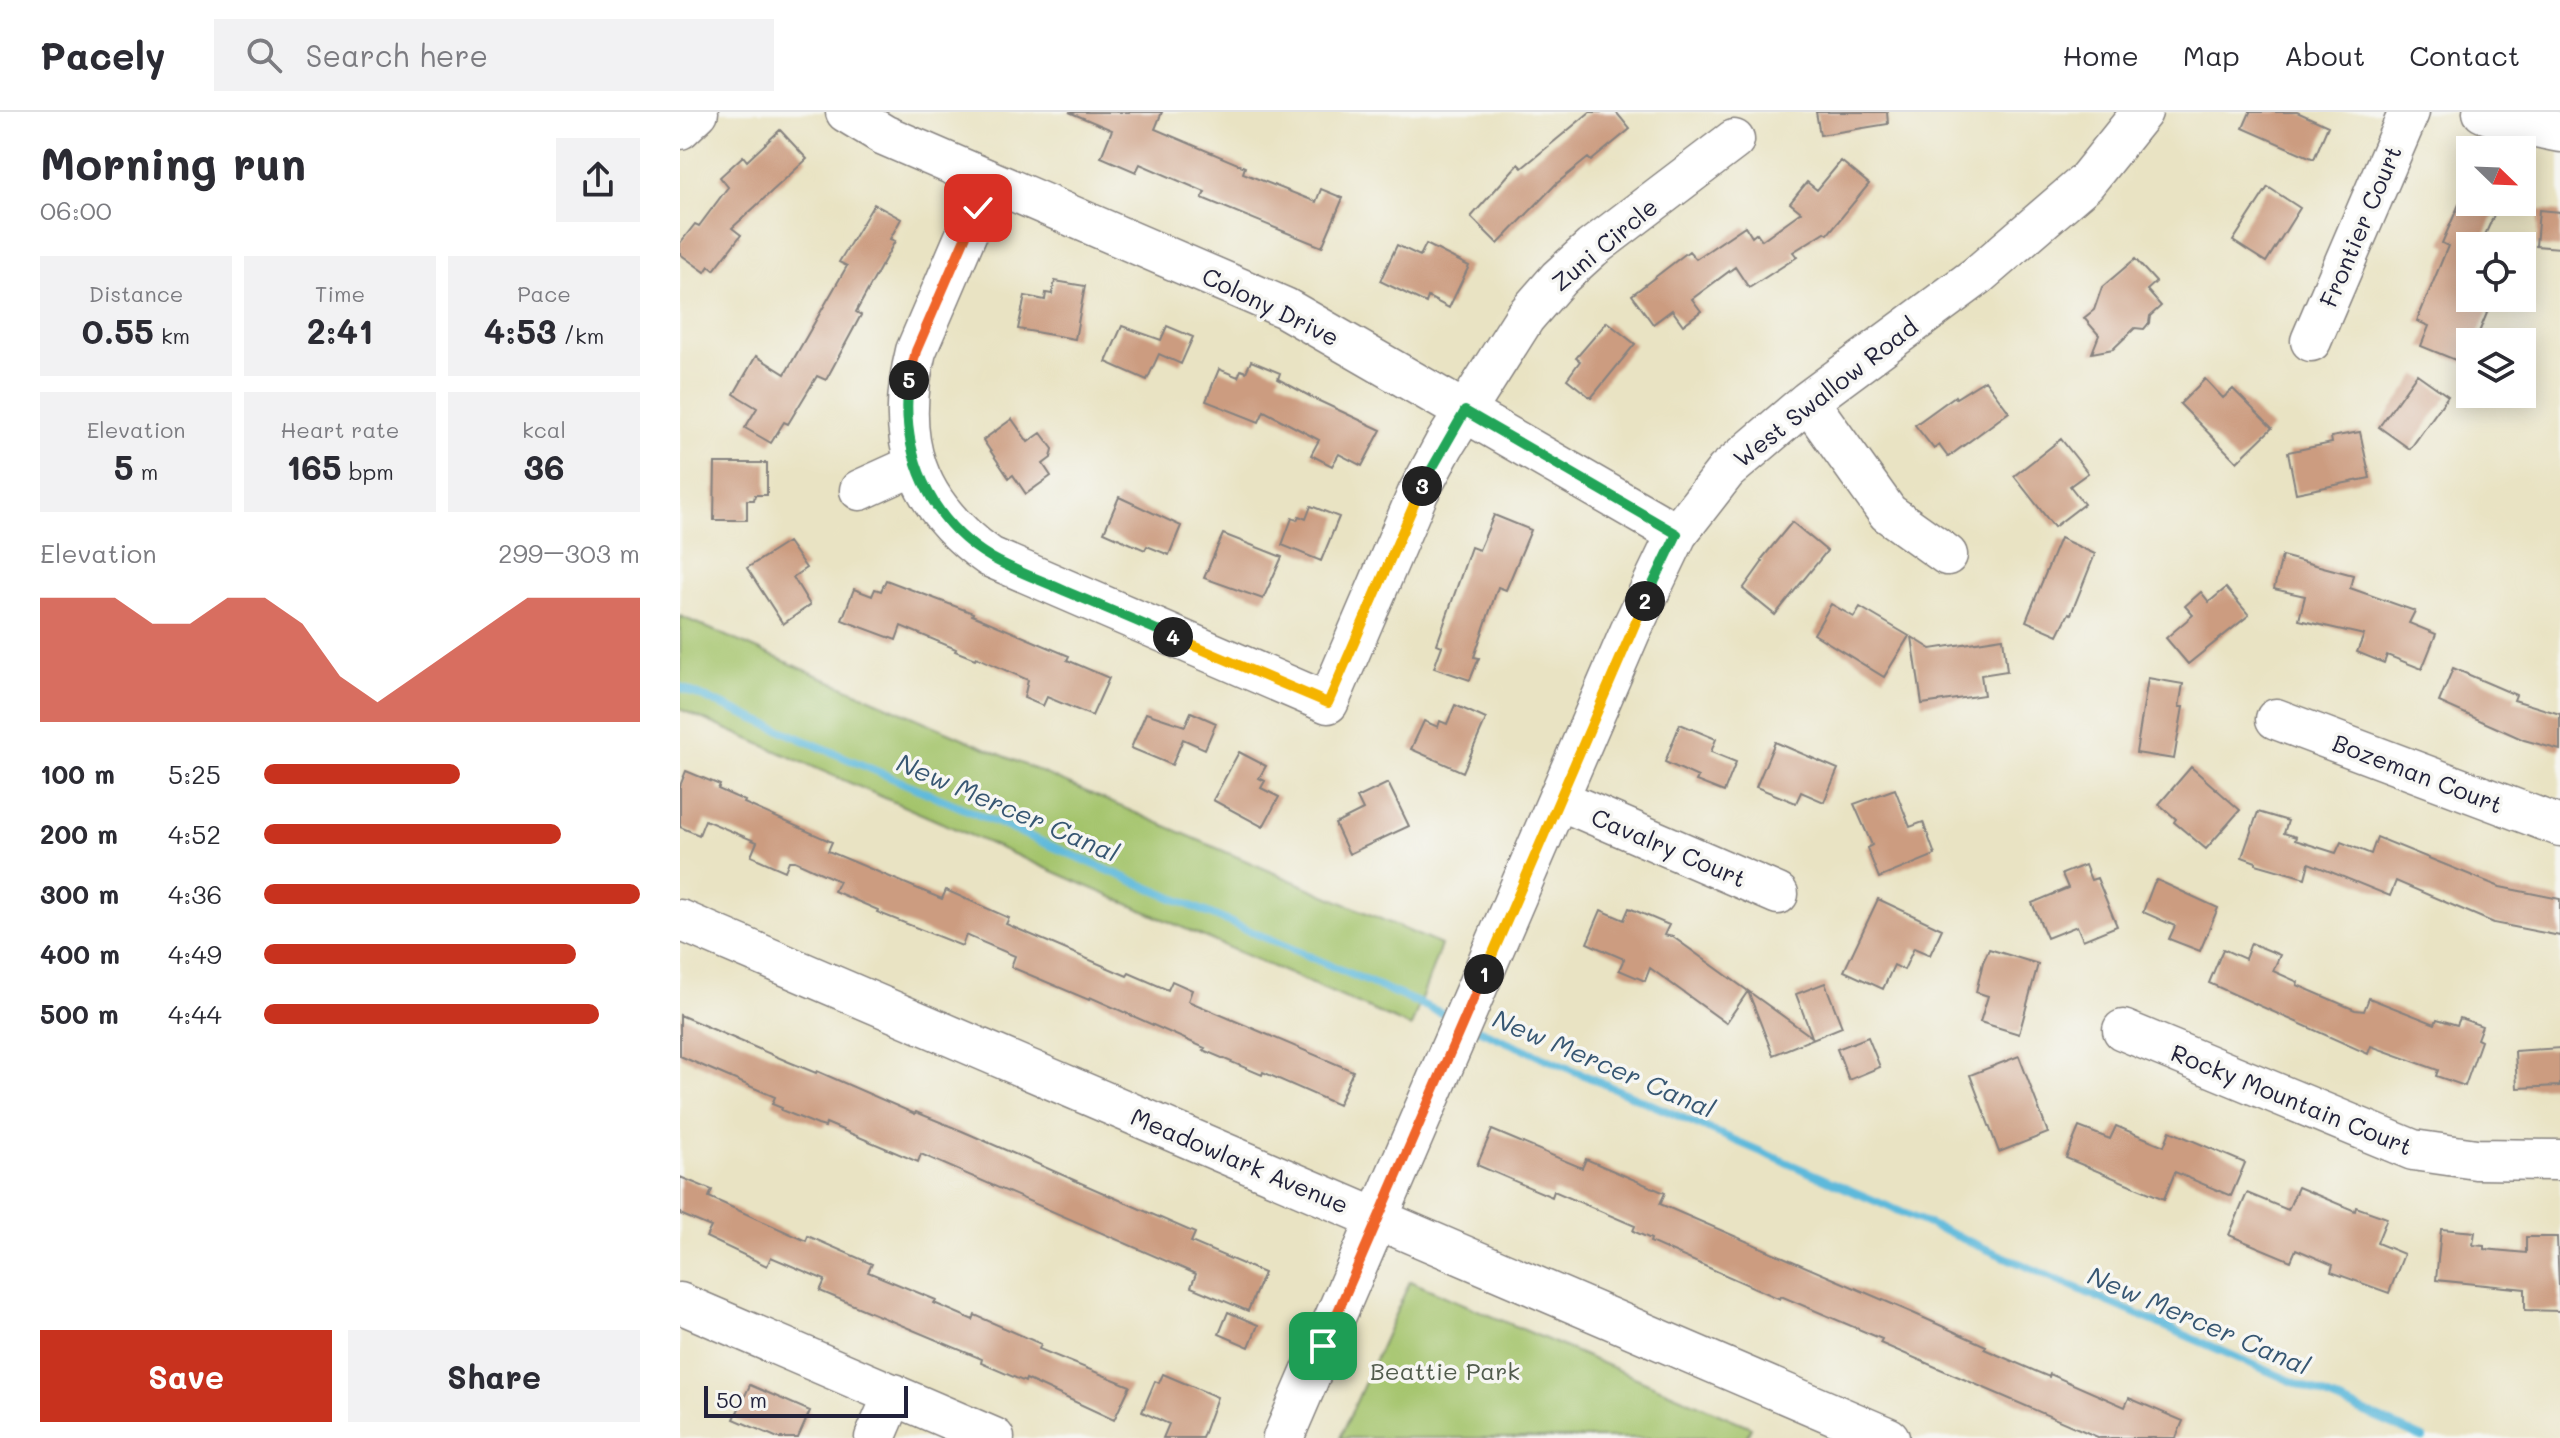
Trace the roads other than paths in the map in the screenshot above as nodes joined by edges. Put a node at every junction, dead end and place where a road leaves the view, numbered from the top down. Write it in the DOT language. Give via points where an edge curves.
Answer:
graph roads {
  1 [pos="698,112"];
  2 [pos="846,112"];
  3 [pos="2142,112"];
  4 [pos="2409,112"];
  5 [pos="2483,112"];
  6 [pos="680,129"];
  7 [pos="2560,132"];
  8 [pos="1734,140"];
  9 [pos="989,181"];
  10 [pos="2311,341"];
  11 [pos="1808,401"];
  12 [pos="1465,411"];
  13 [pos="915,465"];
  14 [pos="860,490"];
  15 [pos="1677,534"];
  16 [pos="1947,555"];
  17 [pos="2276,719"];
  18 [pos="1560,800"];
  19 [pos="2560,826"];
  20 [pos="1778,894"];
  21 [pos="680,920"];
  22 [pos="2123,1030"];
  23 [pos="2560,1160"];
  24 [pos="1379,1219"];
  25 [pos="680,1303"];
  26 [pos="894,1394"];
  27 [pos="875,1438"];
  28 [pos="994,1438"];
  29 [pos="1283,1438"];
  30 [pos="1889,1438"];
  1 -- 6 [label="street"];
  2 -- 9 [label="street, Colony Drive" via="884,135"];
  3 -- 11 [label="street, West Swallow Road" via="2085,183 1977,276"];
  4 -- 10 [label="street, Frontier Court"];
  5 -- 7 [label="street"];
  8 -- 12 [label="street, Zuni Circle" via="1559,278 1525,317"];
  9 -- 12 [label="street, Colony Drive" via="1285,308"];
  9 -- 13 [label="street, Zuni Circle" via="916,351 906,405"];
  11 -- 15 [label="street, West Swallow Road" via="1726,471"];
  11 -- 16 [label="street" via="1888,513"];
  12 -- 13 [label="street, Zuni Circle" via="1418,493 1328,703 990,557 945,517"];
  12 -- 15 [label="street, Colony Drive"];
  13 -- 14 [label="street"];
  15 -- 18 [label="street, West Swallow Road"];
  17 -- 19 [label="street, Bozeman Court"];
  18 -- 20 [label="street, Cavalry Court"];
  18 -- 24 [label="street, West Swallow Road"];
  21 -- 24 [label="street, Meadowlark Avenue"];
  22 -- 23 [label="street, Rocky Mountain Court" via="2413,1150 2476,1159"];
  24 -- 29 [label="street, West Swallow Road"];
  24 -- 30 [label="street, Meadowlark Avenue"];
  25 -- 26 [label="street"];
  26 -- 27 [label="street"];
  26 -- 28 [label="street"];
}
